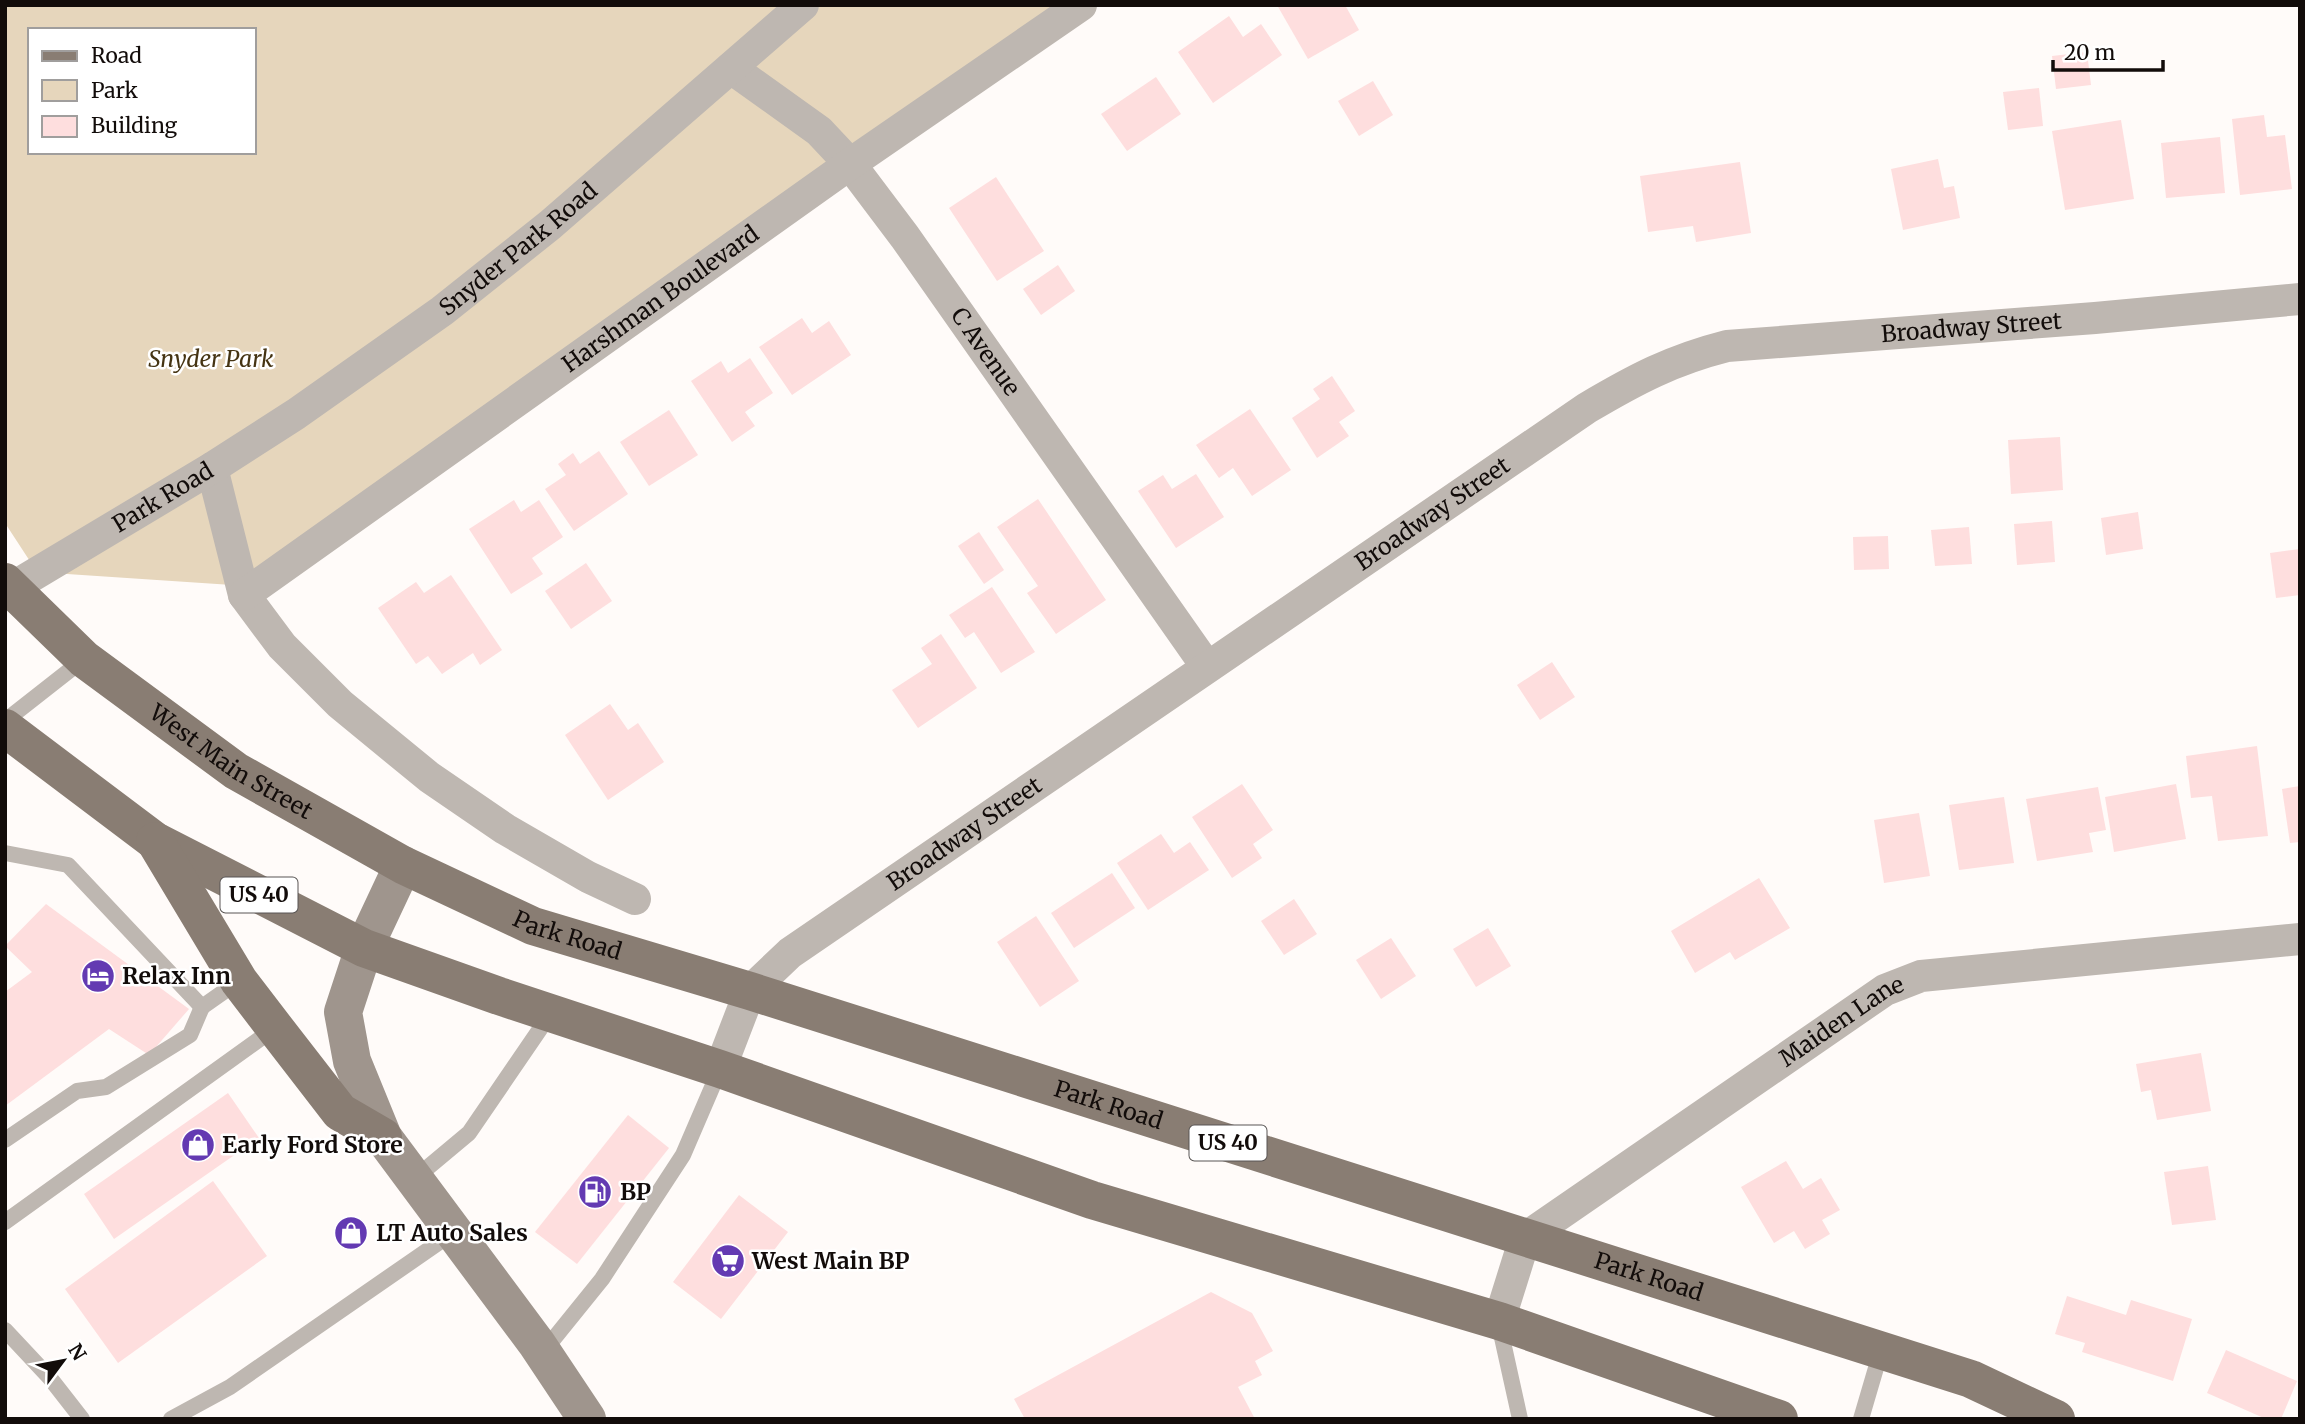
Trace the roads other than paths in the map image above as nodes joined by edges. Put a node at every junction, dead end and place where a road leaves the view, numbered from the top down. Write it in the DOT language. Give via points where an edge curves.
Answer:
graph roads {
  1 [pos="803,5"];
  2 [pos="1081,5"];
  3 [pos="731,68"];
  4 [pos="850,164"];
  5 [pos="2300,299"];
  6 [pos="212,468"];
  7 [pos="7,587"];
  8 [pos="244,595"];
  9 [pos="84,659"];
  10 [pos="1207,667"];
  11 [pos="5,721"];
  12 [pos="5,728"];
  13 [pos="155,841"];
  14 [pos="5,853"];
  15 [pos="403,865"];
  16 [pos="635,899"];
  17 [pos="2300,939"];
  18 [pos="364,948"];
  19 [pos="239,981"];
  20 [pos="750,991"];
  21 [pos="202,1007"];
  22 [pos="551,1013"];
  23 [pos="275,1028"];
  24 [pos="720,1069"];
  25 [pos="383,1137"];
  26 [pos="5,1140"];
  27 [pos="414,1180"];
  28 [pos="5,1223"];
  29 [pos="454,1232"];
  30 [pos="1525,1238"];
  31 [pos="1499,1321"];
  32 [pos="5,1330"];
  33 [pos="1881,1350"];
  34 [pos="542,1352"];
  35 [pos="82,1419"];
  36 [pos="171,1419"];
  37 [pos="587,1419"];
  38 [pos="1520,1419"];
  39 [pos="1779,1419"];
  40 [pos="1861,1419"];
  41 [pos="2056,1419"];
  1 -- 3 [label="street, Snyder Park Road"];
  2 -- 4 [label="street, Harshman Boulevard"];
  3 -- 4 [label="street, C Avenue" via="819,131"];
  3 -- 6 [label="street, Snyder Park Road" via="443,311"];
  4 -- 8 [label="street, Harshman Boulevard"];
  4 -- 10 [label="street, C Avenue"];
  5 -- 10 [label="street, Broadway Street" via="1727,346 1687,356 1587,408"];
  6 -- 7 [label="street, Park Road"];
  6 -- 8 [label="street, Park Road"];
  7 -- 9 [label="main road, West Main Street / US 40"];
  8 -- 16 [label="street, Park Road" via="282,646 330,694 429,777 505,829"];
  9 -- 11 [label="lane"];
  9 -- 15 [label="main road, West Main Street / US 40" via="236,771"];
  10 -- 20 [label="street, Broadway Street" via="790,953"];
  12 -- 13 [label="main road, US 40"];
  13 -- 18 [label="main road, US 40"];
  13 -- 19 [label="main road"];
  14 -- 21 [label="lane" via="68,864"];
  15 -- 18 [label="street"];
  15 -- 20 [label="main road, Park Road / US 40" via="533,926"];
  17 -- 30 [label="street, Maiden Lane" via="1921,976 1885,990"];
  18 -- 22 [label="main road, US 40"];
  18 -- 25 [label="street" via="343,1012 352,1061"];
  19 -- 21 [label="lane"];
  19 -- 23 [label="main road"];
  20 -- 24 [label="street, Broadway Street"];
  20 -- 30 [label="main road, Park Road / US 40"];
  21 -- 26 [label="lane" via="190,1035 106,1087 77,1091"];
  22 -- 24 [label="main road, US 40"];
  22 -- 27 [label="lane" via="469,1133"];
  23 -- 25 [label="main road" via="340,1112"];
  23 -- 28 [label="lane"];
  24 -- 31 [label="main road, US 40" via="1092,1200"];
  24 -- 34 [label="lane" via="683,1154 602,1279"];
  25 -- 27 [label="street"];
  27 -- 29 [label="street"];
  29 -- 34 [label="street"];
  29 -- 36 [label="lane" via="230,1387"];
  30 -- 31 [label="street"];
  30 -- 33 [label="main road, Park Road / US 40"];
  31 -- 38 [label="lane"];
  31 -- 39 [label="main road, US 40"];
  32 -- 35 [label="lane"];
  33 -- 40 [label="lane"];
  33 -- 41 [label="main road, Park Road / US 40" via="1971,1379"];
  34 -- 37 [label="street"];
}
